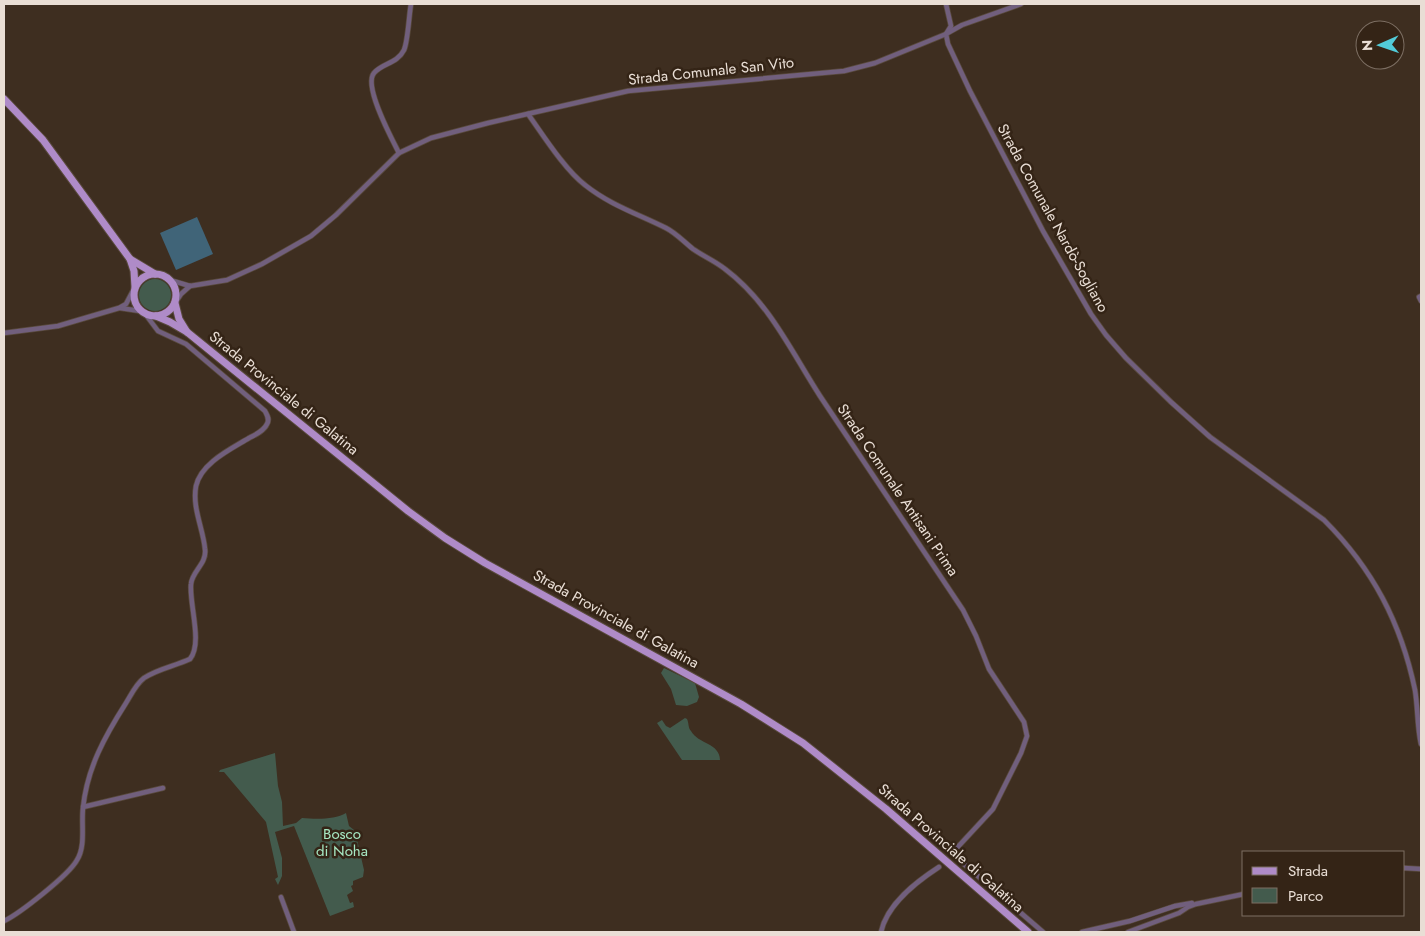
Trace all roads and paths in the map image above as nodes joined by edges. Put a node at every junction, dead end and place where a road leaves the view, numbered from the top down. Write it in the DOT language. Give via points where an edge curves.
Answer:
graph roads {
  1 [pos="411,4"];
  2 [pos="946,4"];
  3 [pos="1021,4"];
  4 [pos="946,34"];
  5 [pos="4,99"];
  6 [pos="528,114"];
  7 [pos="399,153"];
  8 [pos="130,259"];
  9 [pos="155,274"];
  10 [pos="170,280"];
  11 [pos="190,286"];
  12 [pos="135,287"];
  13 [pos="1421,296"];
  14 [pos="1421,300"];
  15 [pos="175,303"];
  16 [pos="119,308"];
  17 [pos="143,313"];
  18 [pos="156,316"];
  19 [pos="187,332"];
  20 [pos="4,333"];
  21 [pos="1421,744"];
  22 [pos="163,788"];
  23 [pos="83,807"];
  24 [pos="939,867"];
  25 [pos="1405,868"];
  26 [pos="1421,869"];
  27 [pos="1242,894"];
  28 [pos="281,897"];
  29 [pos="1196,904"];
  30 [pos="4,921"];
  31 [pos="294,932"];
  32 [pos="881,932"];
  33 [pos="1028,932"];
  34 [pos="1043,932"];
  35 [pos="1082,932"];
  36 [pos="1128,932"];
  1 -- 7 [label="street" via="404,49 396,61 372,77 380,116"];
  2 -- 4 [label="street, Strada Comunale Nardò-Sogliano" via="951,26"];
  3 -- 4 [label="street, Strada Comunale San Vito"];
  4 -- 6 [label="street, Strada Comunale San Vito" via="875,63 844,71 628,91"];
  4 -- 21 [label="street, Strada Comunale Nardò-Sogliano" via="970,92 1042,231 1106,335 1170,402 1210,437 1324,520 1372,578 1391,614 1408,658"];
  5 -- 8 [label="main road" via="43,140"];
  6 -- 7 [label="street, Strada Comunale San Vito" via="431,138"];
  6 -- 34 [label="street, Strada Comunale Antisani Prima" via="583,184 622,208 667,228 725,268 762,304 964,610 989,669 1024,722 1027,736 993,808 954,854"];
  7 -- 11 [label="street, Strada Comunale San Vito" via="311,236 226,280"];
  8 -- 9 [label="main road"];
  8 -- 12 [label="main road"];
  9 -- 10 [label="main road"];
  9 -- 12 [label="main road" via="147,276"];
  10 -- 11 [label="street"];
  10 -- 15 [label="main road, Strada Provinciale di Galatina" via="175,287"];
  11 -- 15 [label="street"];
  12 -- 16 [label="street" via="129,300"];
  12 -- 17 [label="main road" via="136,304"];
  13 -- 14 [label="street"];
  15 -- 18 [label="main road" via="164,315"];
  15 -- 19 [label="main road, Strada Provinciale di Galatina"];
  16 -- 17 [label="street"];
  16 -- 20 [label="street" via="58,326"];
  17 -- 18 [label="main road, Strada Provinciale di Galatina"];
  17 -- 23 [label="street" via="158,331 186,344 264,410 268,424 208,467 197,482 196,506 205,551 203,562 191,582 195,651 190,659 143,679 134,690 92,764"];
  18 -- 19 [label="main road, Strada Provinciale di Galatina"];
  19 -- 33 [label="main road, Strada Provinciale di Galatina" via="445,538 741,704 803,743 886,809"];
  22 -- 23 [label="street"];
  23 -- 30 [label="street" via="78,859 71,869"];
  24 -- 32 [label="street" via="912,885"];
  25 -- 26 [label="street"];
  27 -- 29 [label="street"];
  28 -- 31 [label="street"];
  29 -- 35 [label="street" via="1175,906"];
  29 -- 36 [label="street"];
}
